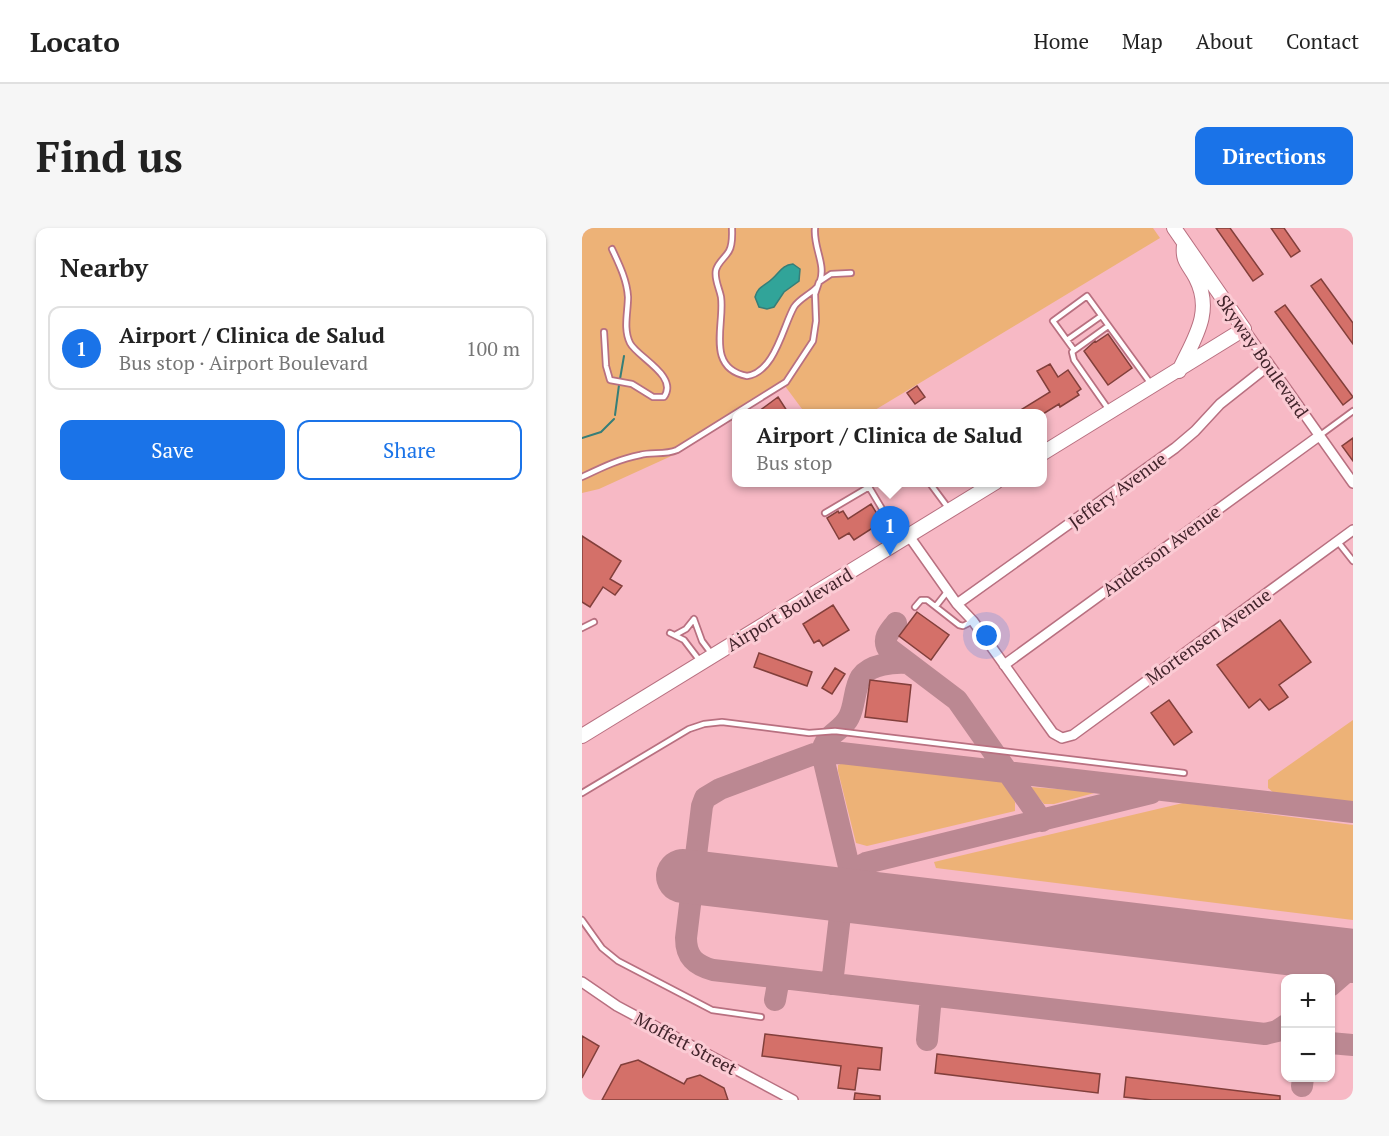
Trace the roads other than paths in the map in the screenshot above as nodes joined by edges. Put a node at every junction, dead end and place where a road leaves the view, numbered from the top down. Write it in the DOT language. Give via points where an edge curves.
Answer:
graph roads {
  1 [pos="732,228"];
  2 [pos="815,228"];
  3 [pos="1174,228"];
  4 [pos="1184,243"];
  5 [pos="612,249"];
  6 [pos="851,273"];
  7 [pos="818,284"];
  8 [pos="1101,316"];
  9 [pos="1108,326"];
  10 [pos="1244,330"];
  11 [pos="604,332"];
  12 [pos="1067,340"];
  13 [pos="1074,350"];
  14 [pos="1268,366"];
  15 [pos="1178,371"];
  16 [pos="767,386"];
  17 [pos="1152,387"];
  18 [pos="771,392"];
  19 [pos="743,409"];
  20 [pos="1353,411"];
  21 [pos="1110,412"];
  22 [pos="732,416"];
  23 [pos="1319,436"];
  24 [pos="1047,451"];
  25 [pos="582,477"];
  26 [pos="1353,483"];
  27 [pos="932,487"];
  28 [pos="989,487"];
  29 [pos="950,510"];
  30 [pos="825,513"];
  31 [pos="1353,530"];
  32 [pos="905,538"];
  33 [pos="1337,541"];
  34 [pos="1353,561"];
  35 [pos="948,591"];
  36 [pos="957,604"];
  37 [pos="936,606"];
  38 [pos="915,607"];
  39 [pos="973,621"];
  40 [pos="594,622"];
  41 [pos="582,628"];
  42 [pos="706,659"];
  43 [pos="1004,665"];
  44 [pos="582,736"];
  45 [pos="1184,773"];
  46 [pos="582,793"];
  47 [pos="582,920"];
  48 [pos="582,982"];
  49 [pos="761,1017"];
  50 [pos="793,1100"];
  1 -- 7 [label="lane" via="731,247 718,265 716,276 721,297 721,354 740,374 752,375 768,361 796,304"];
  2 -- 7 [label="lane" via="814,242 822,270"];
  3 -- 4 [label="main road, Skyway Boulevard"];
  4 -- 10 [label="main road, Skyway Boulevard"];
  4 -- 15 [label="main road" via="1183,257 1200,288 1203,315 1197,338"];
  5 -- 11 [label="lane" via="628,294 629,341 661,374 667,387 664,397 653,397 632,384 610,380"];
  6 -- 7 [label="lane" via="831,274"];
  7 -- 18 [label="lane" via="813,341 789,379"];
  8 -- 9 [label="lane"];
  8 -- 12 [label="lane"];
  8 -- 12 [label="lane" via="1087,296 1053,321"];
  9 -- 13 [label="lane"];
  9 -- 17 [label="lane"];
  10 -- 14 [label="street, Skyway Boulevard"];
  10 -- 15 [label="main road"];
  12 -- 13 [label="lane"];
  13 -- 21 [label="lane" via="1074,360"];
  14 -- 23 [label="street, Skyway Boulevard"];
  14 -- 36 [label="street, Jeffery Avenue" via="1220,404 1176,448"];
  15 -- 17 [label="main road"];
  16 -- 18 [label="lane"];
  17 -- 21 [label="main road"];
  18 -- 19 [label="lane"];
  20 -- 23 [label="lane"];
  21 -- 24 [label="main road"];
  22 -- 25 [label="lane" via="677,450 626,458"];
  23 -- 26 [label="street, Skyway Boulevard"];
  23 -- 43 [label="street, Anderson Avenue"];
  27 -- 29 [label="lane"];
  28 -- 29 [label="main road, Airport Boulevard"];
  29 -- 32 [label="main road, Airport Boulevard"];
  30 -- 32 [label="lane" via="868,487"];
  31 -- 33 [label="street, Mortensen Avenue"];
  32 -- 35 [label="street"];
  32 -- 42 [label="main road, Airport Boulevard"];
  33 -- 34 [label="lane"];
  33 -- 43 [label="street, Mortensen Avenue" via="1073,735 1062,738 1053,733"];
  35 -- 36 [label="street"];
  35 -- 37 [label="lane"];
  36 -- 39 [label="street"];
  37 -- 38 [label="lane" via="924,599"];
  37 -- 39 [label="lane" via="959,625"];
  39 -- 43 [label="street"];
  40 -- 41 [label="lane"];
  42 -- 42 [label="lane" via="684,640 672,634 686,629 694,619"];
  42 -- 44 [label="main road, Airport Boulevard"];
  45 -- 46 [label="lane" via="836,730 808,733 722,722 689,729"];
  47 -- 49 [label="lane" via="602,948 618,961 712,1010"];
  48 -- 50 [label="street, Moffett Street" via="617,1006"];
}
